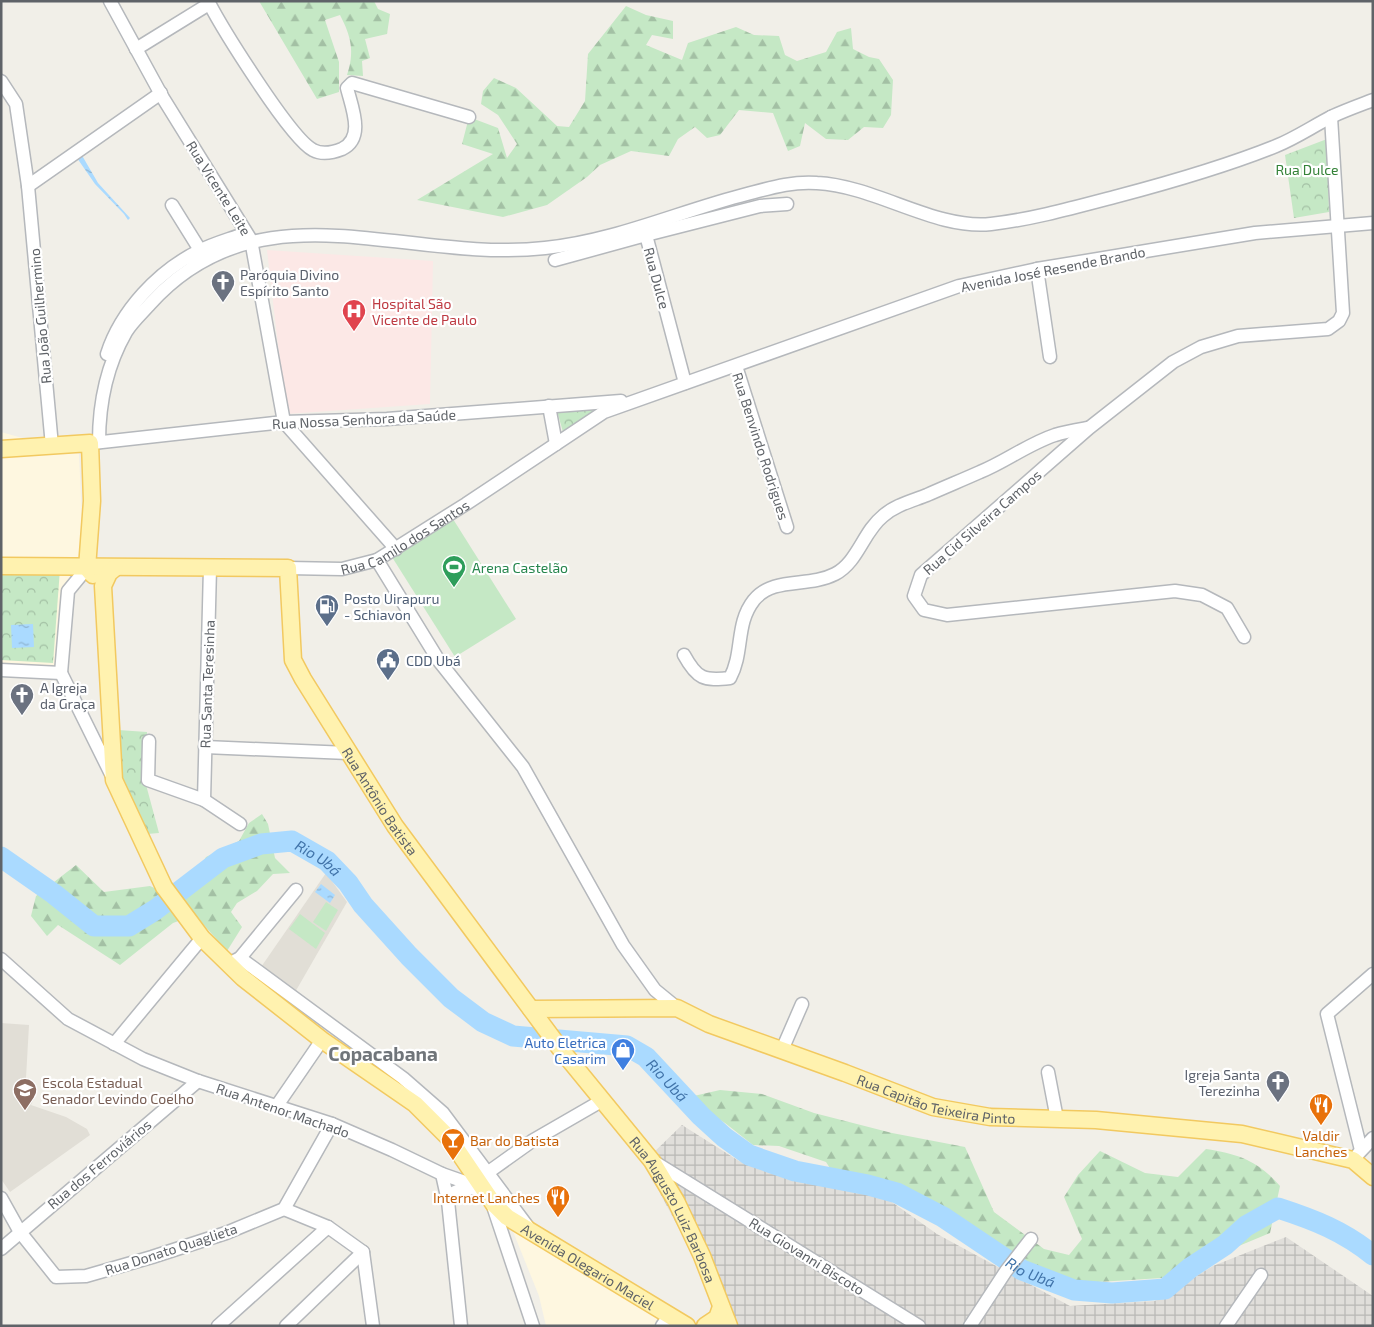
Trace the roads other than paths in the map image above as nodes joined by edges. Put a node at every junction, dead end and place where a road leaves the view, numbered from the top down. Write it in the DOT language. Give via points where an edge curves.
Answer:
graph roads {
  1 [pos="110,1"];
  2 [pos="208,3"];
  3 [pos="136,49"];
  4 [pos="1,81"];
  5 [pos="160,93"];
  6 [pos="1373,100"];
  7 [pos="469,117"];
  8 [pos="1331,117"];
  9 [pos="28,186"];
  10 [pos="786,204"];
  11 [pos="172,205"];
  12 [pos="1373,223"];
  13 [pos="1339,225"];
  14 [pos="643,230"];
  15 [pos="249,236"];
  16 [pos="200,250"];
  17 [pos="555,260"];
  18 [pos="1037,269"];
  19 [pos="1050,357"];
  20 [pos="736,366"];
  21 [pos="687,382"];
  22 [pos="639,399"];
  23 [pos="549,406"];
  24 [pos="101,418"];
  25 [pos="284,422"];
  26 [pos="1089,428"];
  27 [pos="95,443"];
  28 [pos="556,444"];
  29 [pos="52,446"];
  30 [pos="1,449"];
  31 [pos="787,527"];
  32 [pos="396,549"];
  33 [pos="377,560"];
  34 [pos="1,566"];
  35 [pos="87,568"];
  36 [pos="115,568"];
  37 [pos="210,568"];
  38 [pos="288,568"];
  39 [pos="103,586"];
  40 [pos="1244,637"];
  41 [pos="684,656"];
  42 [pos="1,670"];
  43 [pos="60,673"];
  44 [pos="149,741"];
  45 [pos="205,747"];
  46 [pos="348,753"];
  47 [pos="114,780"];
  48 [pos="204,800"];
  49 [pos="240,824"];
  50 [pos="296,890"];
  51 [pos="202,938"];
  52 [pos="1,959"];
  53 [pos="235,961"];
  54 [pos="1373,974"];
  55 [pos="802,1004"];
  56 [pos="677,1008"];
  57 [pos="531,1009"];
  58 [pos="322,1040"];
  59 [pos="114,1044"];
  60 [pos="782,1050"];
  61 [pos="562,1051"];
  62 [pos="1048,1072"];
  63 [pos="198,1080"];
  64 [pos="603,1100"];
  65 [pos="276,1107"];
  66 [pos="1057,1119"];
  67 [pos="332,1124"];
  68 [pos="1373,1138"];
  69 [pos="1357,1155"];
  70 [pos="652,1161"];
  71 [pos="442,1174"];
  72 [pos="1373,1177"];
  73 [pos="481,1182"];
  74 [pos="694,1186"];
  75 [pos="1,1198"];
  76 [pos="448,1201"];
  77 [pos="676,1201"];
  78 [pos="493,1203"];
  79 [pos="284,1209"];
  80 [pos="328,1227"];
  81 [pos="20,1232"];
  82 [pos="532,1232"];
  83 [pos="1031,1239"];
  84 [pos="1,1249"];
  85 [pos="363,1252"];
  86 [pos="1261,1275"];
  87 [pos="721,1307"];
  88 [pos="666,1320"];
  89 [pos="289,1324"];
  90 [pos="218,1326"];
  91 [pos="373,1326"];
  92 [pos="461,1326"];
  93 [pos="533,1326"];
  94 [pos="687,1326"];
  95 [pos="705,1326"];
  96 [pos="729,1326"];
  97 [pos="919,1326"];
  98 [pos="970,1326"];
  99 [pos="1226,1326"];
  1 -- 3 [label="street, Rua Vicente Leite"];
  2 -- 3 [label="street"];
  2 -- 7 [label="street" via="277,108 299,138 313,150 326,154 352,143 356,131 347,88 352,83"];
  3 -- 5 [label="street, Rua Vicente Leite"];
  4 -- 9 [label="street, Rua João Guilhermino" via="16,104"];
  5 -- 9 [label="street"];
  5 -- 15 [label="street, Rua Vicente Leite"];
  6 -- 8 [label="street"];
  8 -- 13 [label="street"];
  8 -- 14 [label="street" via="1295,138 1192,176 1059,212 988,225 949,220 869,192 814,182 786,184 739,196"];
  9 -- 29 [label="street, Rua João Guilhermino"];
  10 -- 14 [label="street" via="760,206"];
  11 -- 16 [label="street"];
  12 -- 13 [label="street, Avenida José Resende Brando"];
  13 -- 18 [label="street, Avenida José Resende Brando" via="1255,233"];
  13 -- 26 [label="street, Rua Cid Silveira Campos" via="1343,313 1336,325 1328,329 1238,336 1201,347 1173,362"];
  14 -- 15 [label="street" via="519,250 464,250 348,236"];
  14 -- 17 [label="street, Rua Dulce"];
  14 -- 21 [label="street, Rua Dulce"];
  15 -- 16 [label="street"];
  15 -- 24 [label="street" via="185,270 127,329 106,374"];
  15 -- 25 [label="street, Rua Vicente Leite"];
  16 -- 24 [label="street" via="161,277 124,318 109,348 100,379"];
  18 -- 19 [label="street"];
  18 -- 20 [label="street, Avenida José Resende Brando" via="960,286"];
  20 -- 21 [label="street, Avenida José Resende Brando"];
  20 -- 31 [label="street, Rua Benvindo Rodrigues"];
  21 -- 22 [label="street, Rua Camilo dos Santos"];
  22 -- 23 [label="street, Rua Nossa Senhora da Saúde"];
  22 -- 28 [label="street, Rua Camilo dos Santos" via="604,412"];
  23 -- 25 [label="street, Rua Nossa Senhora da Saúde" via="387,420"];
  23 -- 28 [label="street"];
  24 -- 27 [label="street"];
  25 -- 27 [label="street, Rua Nossa Senhora da Saúde"];
  25 -- 32 [label="street"];
  26 -- 40 [label="street, Rua Cid Silveira Campos" via="921,575 914,596 924,610 947,615 1175,591 1202,595 1227,608"];
  26 -- 41 [label="street" via="1048,438 982,472 896,507 882,516 845,568 835,574 814,582 772,586 762,592 744,617 738,638 740,652 730,678 709,680 693,672"];
  27 -- 29 [label="main road"];
  27 -- 35 [label="main road"];
  28 -- 32 [label="street, Rua Camilo dos Santos"];
  29 -- 30 [label="main road"];
  32 -- 33 [label="street, Rua Camilo dos Santos"];
  33 -- 38 [label="street, Rua Camilo dos Santos" via="342,569"];
  33 -- 56 [label="street" via="439,661 523,767 623,945 655,990"];
  34 -- 35 [label="main road, Rua Camilo dos Santos"];
  35 -- 36 [label="main road, Rua Camilo dos Santos"];
  35 -- 39 [label="main road"];
  35 -- 43 [label="street" via="68,591"];
  36 -- 37 [label="main road, Rua Camilo dos Santos"];
  36 -- 39 [label="main road"];
  37 -- 38 [label="main road, Rua Camilo dos Santos"];
  37 -- 45 [label="street, Rua Santa Teresinha"];
  38 -- 46 [label="main road, Rua Antônio Batista" via="293,660"];
  39 -- 47 [label="main road"];
  42 -- 43 [label="street"];
  43 -- 47 [label="street"];
  44 -- 48 [label="street" via="148,780"];
  45 -- 46 [label="street"];
  45 -- 48 [label="street, Rua Santa Teresinha"];
  46 -- 57 [label="main road, Rua Antônio Batista" via="396,826"];
  47 -- 51 [label="main road, Avenida Olegario Maciel" via="164,888"];
  48 -- 49 [label="street"];
  50 -- 53 [label="street"];
  51 -- 53 [label="main road, Avenida Olegario Maciel"];
  51 -- 59 [label="street"];
  52 -- 59 [label="street, Rua Antenor Machado" via="68,1019"];
  53 -- 58 [label="main road, Avenida Olegario Maciel" via="243,978"];
  53 -- 73 [label="street" via="410,1084 443,1113"];
  54 -- 69 [label="street" via="1327,1014"];
  55 -- 60 [label="street"];
  56 -- 57 [label="main road, Rua Capitão Teixeira Pinto"];
  56 -- 60 [label="main road, Rua Capitão Teixeira Pinto" via="709,1024"];
  57 -- 61 [label="main road, Rua Antônio Batista"];
  58 -- 65 [label="street"];
  58 -- 73 [label="main road, Avenida Olegario Maciel" via="415,1104 449,1138"];
  59 -- 63 [label="street, Rua Antenor Machado"];
  60 -- 66 [label="main road, Rua Capitão Teixeira Pinto" via="933,1107 990,1117"];
  61 -- 64 [label="main road, Rua Augusto Luiz Barbosa"];
  62 -- 66 [label="street"];
  63 -- 65 [label="street, Rua Antenor Machado"];
  63 -- 81 [label="street, Rua dos Ferroviários"];
  64 -- 70 [label="main road, Rua Augusto Luiz Barbosa"];
  64 -- 73 [label="street" via="532,1141"];
  65 -- 67 [label="street, Rua Antenor Machado"];
  66 -- 69 [label="main road, Rua Capitão Teixeira Pinto" via="1242,1134"];
  67 -- 71 [label="street, Rua Antenor Machado"];
  67 -- 79 [label="street"];
  68 -- 69 [label="street"];
  69 -- 72 [label="main road"];
  70 -- 74 [label="street, Rua Giovanni Biscoto"];
  70 -- 77 [label="main road, Rua Augusto Luiz Barbosa"];
  71 -- 73 [label="street, Rua Antenor Machado"];
  71 -- 76 [label="street"];
  73 -- 76 [label="street" via="450,1195"];
  73 -- 78 [label="main road, Avenida Olegario Maciel"];
  73 -- 82 [label="street"];
  74 -- 77 [label="street" via="678,1189"];
  74 -- 97 [label="street, Rua Giovanni Biscoto"];
  75 -- 81 [label="street, Rua Donato Quaglieta"];
  76 -- 92 [label="street"];
  77 -- 87 [label="main road, Rua Augusto Luiz Barbosa"];
  78 -- 82 [label="main road, Avenida Olegario Maciel" via="515,1223"];
  78 -- 93 [label="street"];
  79 -- 80 [label="street"];
  79 -- 81 [label="street, Rua Donato Quaglieta" via="226,1233 86,1276 56,1278"];
  80 -- 85 [label="street"];
  80 -- 90 [label="street"];
  81 -- 84 [label="street, Rua dos Ferroviários"];
  82 -- 88 [label="main road, Avenida Olegario Maciel"];
  83 -- 98 [label="street"];
  85 -- 89 [label="street"];
  85 -- 91 [label="street"];
  86 -- 99 [label="street"];
  87 -- 95 [label="main road" via="717,1318"];
  87 -- 96 [label="main road, Rua Augusto Luiz Barbosa"];
  88 -- 94 [label="main road, Avenida Olegario Maciel"];
}
